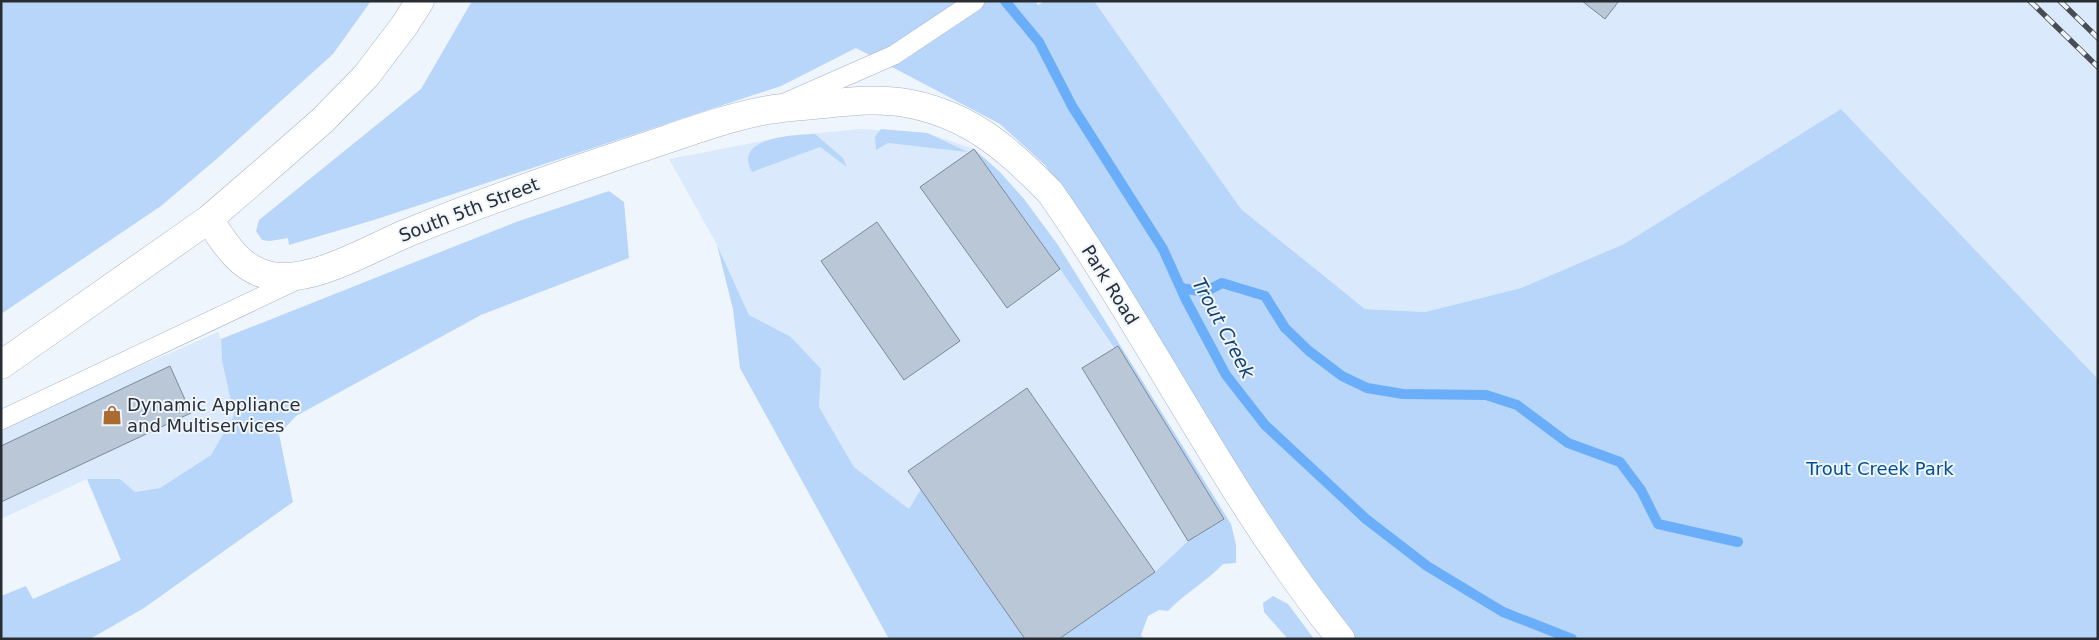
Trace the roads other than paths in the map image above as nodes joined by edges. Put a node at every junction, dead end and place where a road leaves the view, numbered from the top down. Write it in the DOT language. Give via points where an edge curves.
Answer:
graph roads {
  1 [pos="420,1"];
  2 [pos="968,6"];
  3 [pos="768,110"];
  4 [pos="209,219"];
  5 [pos="309,274"];
  6 [pos="1,365"];
  7 [pos="1,420"];
  8 [pos="1341,639"];
  1 -- 4 [label="street" via="360,82 323,120"];
  2 -- 3 [label="lane, South 5th Street" via="894,55"];
  3 -- 5 [label="street, South 5th Street" via="553,177"];
  3 -- 8 [label="street, Park Road" via="872,99 913,104 981,131 1015,155 1064,212 1260,529"];
  4 -- 5 [label="street, South 5th Street" via="230,252 254,270 273,276"];
  4 -- 6 [label="street"];
  5 -- 7 [label="lane"];
}
